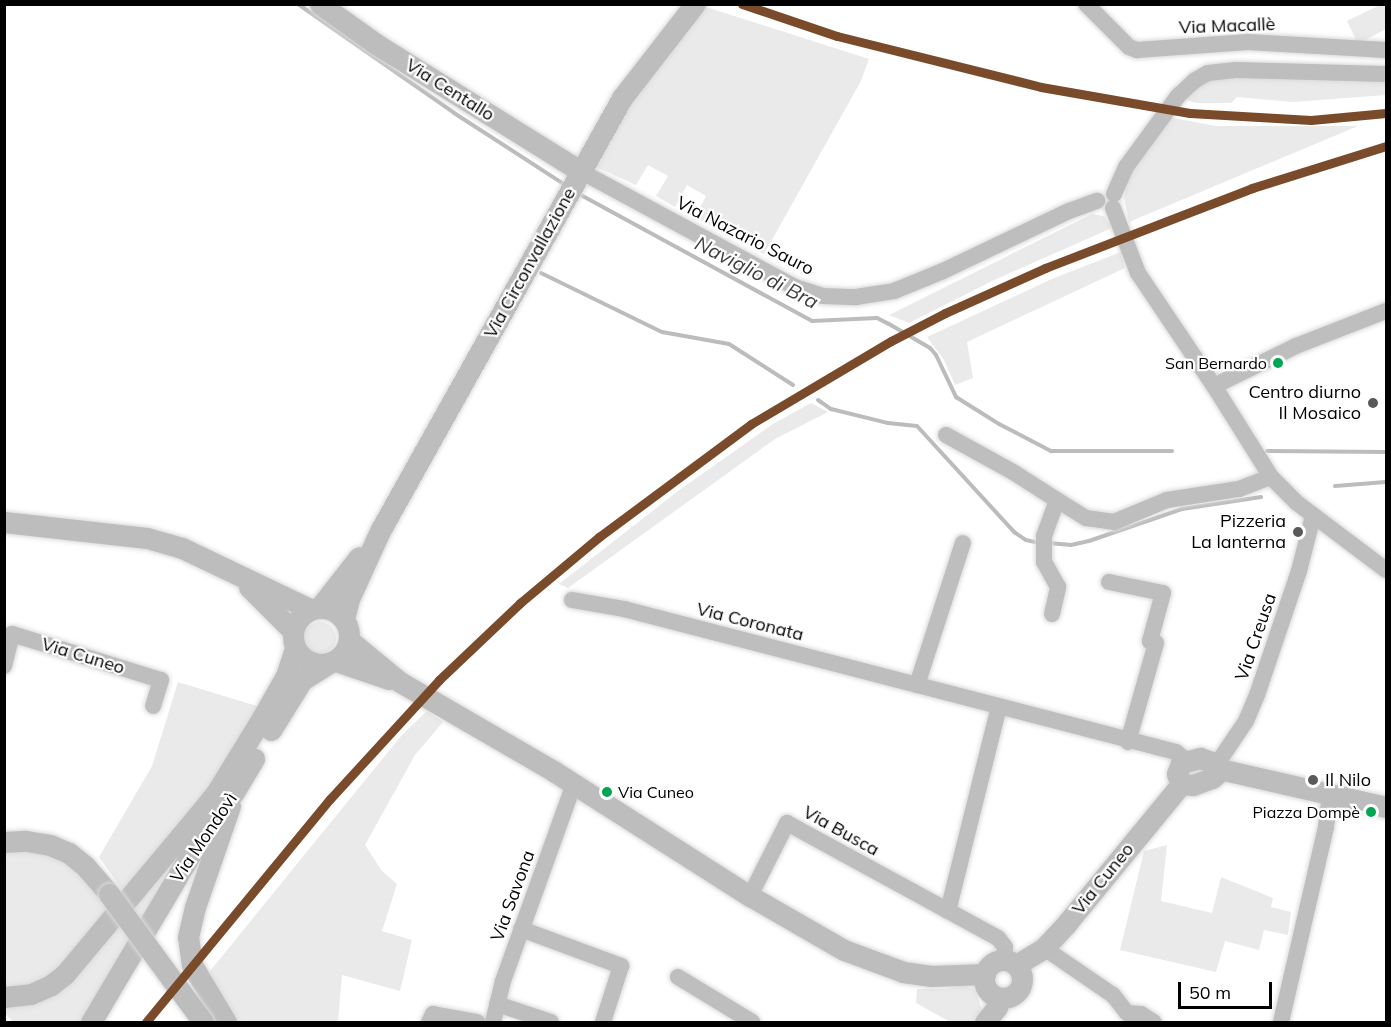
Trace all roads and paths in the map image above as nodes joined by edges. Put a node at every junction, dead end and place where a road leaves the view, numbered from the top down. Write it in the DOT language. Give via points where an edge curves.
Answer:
graph roads {
  1 [pos="320,4"];
  2 [pos="695,4"];
  3 [pos="1086,4"];
  4 [pos="1386,50"];
  5 [pos="1386,74"];
  6 [pos="582,172"];
  7 [pos="1114,201"];
  8 [pos="1386,311"];
  9 [pos="1214,386"];
  10 [pos="946,435"];
  11 [pos="1271,477"];
  12 [pos="1057,500"];
  13 [pos="1313,516"];
  14 [pos="4,522"];
  15 [pos="380,531"];
  16 [pos="963,543"];
  17 [pos="212,561"];
  18 [pos="1386,570"];
  19 [pos="1110,582"];
  20 [pos="572,600"];
  21 [pos="315,608"];
  22 [pos="1052,614"];
  23 [pos="344,619"];
  24 [pos="294,640"];
  25 [pos="350,640"];
  26 [pos="332,662"];
  27 [pos="4,666"];
  28 [pos="917,685"];
  29 [pos="407,686"];
  30 [pos="153,706"];
  31 [pos="999,707"];
  32 [pos="1128,742"];
  33 [pos="1186,760"];
  34 [pos="1219,766"];
  35 [pos="574,784"];
  36 [pos="1181,784"];
  37 [pos="225,793"];
  38 [pos="1330,793"];
  39 [pos="1386,807"];
  40 [pos="4,842"];
  41 [pos="750,896"];
  42 [pos="948,911"];
  43 [pos="521,929"];
  44 [pos="1044,948"];
  45 [pos="1010,962"];
  46 [pos="985,974"];
  47 [pos="678,977"];
  48 [pos="4,997"];
  49 [pos="1000,999"];
  50 [pos="497,1004"];
  51 [pos="215,1018"];
  52 [pos="1121,1018"];
  53 [pos="92,1023"];
  54 [pos="429,1023"];
  55 [pos="477,1023"];
  56 [pos="493,1023"];
  57 [pos="551,1023"];
  58 [pos="603,1023"];
  59 [pos="752,1023"];
  60 [pos="985,1023"];
  61 [pos="1154,1023"];
  62 [pos="1281,1023"];
  1 -- 6 [label="main road, Via Centallo" via="376,44"];
  2 -- 6 [label="main road, Via Circonvallazione" via="622,98"];
  3 -- 4 [label="street, Via Macallè" via="1129,47 1137,50 1248,42"];
  5 -- 7 [label="street" via="1228,71 1200,77 1178,96 1126,167"];
  6 -- 7 [label="street, Via Nazario Sauro" via="795,287 823,296 856,297 894,291 1097,201 1102,191 1109,191"];
  6 -- 15 [label="main road, Via Circonvallazione"];
  7 -- 9 [label="street" via="1138,273"];
  8 -- 9 [label="street" via="1296,346"];
  9 -- 11 [label="street"];
  10 -- 12 [label="street"];
  11 -- 12 [label="street" via="1239,489 1167,500 1114,522 1086,518"];
  11 -- 13 [label="street"];
  12 -- 22 [label="street" via="1044,542 1044,562 1058,587"];
  13 -- 18 [label="street"];
  13 -- 34 [label="street, Via Creusa" via="1299,571 1257,695"];
  14 -- 17 [label="main road" via="147,538"];
  15 -- 21 [label="main road, Via Circonvallazione"];
  15 -- 23 [label="main road, Via Circonvallazione"];
  16 -- 28 [label="street"];
  17 -- 21 [label="main road"];
  17 -- 24 [label="main road" via="252,589"];
  19 -- 32 [label="street" via="1163,593 1150,640 1156,643"];
  20 -- 28 [label="street, Via Coronata" via="624,609"];
  21 -- 23 [label="main road" via="338,612"];
  21 -- 24 [label="main road" via="302,615"];
  23 -- 25 [label="main road"];
  24 -- 26 [label="main road" via="309,662"];
  24 -- 37 [label="main road, Via Mondovì" via="286,676"];
  25 -- 26 [label="main road"];
  25 -- 29 [label="main road"];
  26 -- 29 [label="main road"];
  26 -- 37 [label="main road, Via Mondovì" via="302,680"];
  27 -- 30 [label="street, Via Cuneo" via="12,634 161,680"];
  28 -- 31 [label="street, Via Coronata"];
  29 -- 35 [label="main road"];
  31 -- 32 [label="street, Via Coronata"];
  31 -- 42 [label="street"];
  32 -- 33 [label="street, Via Coronata" via="1176,752"];
  33 -- 34 [label="main road" via="1207,758"];
  33 -- 36 [label="main road" via="1179,767"];
  34 -- 36 [label="main road" via="1212,778 1187,786"];
  34 -- 38 [label="main road"];
  35 -- 41 [label="main road"];
  35 -- 43 [label="street, Via Savona"];
  36 -- 44 [label="main road, Via Cuneo"];
  37 -- 48 [label="main road" via="65,974 51,986 31,994"];
  37 -- 51 [label="main road" via="188,937 189,956"];
  37 -- 53 [label="main road, Via Mondovì"];
  38 -- 39 [label="main road"];
  38 -- 62 [label="street" via="1326,827"];
  40 -- 51 [label="main road, bridge" via="50,845 85,866"];
  41 -- 42 [label="street, Via Busca" via="787,823"];
  41 -- 46 [label="main road" via="844,950 881,965 930,976"];
  42 -- 45 [label="street, Via Busca" via="998,938"];
  43 -- 50 [label="street, Via Savona"];
  43 -- 58 [label="street" via="621,966"];
  44 -- 45 [label="main road, Via Cuneo"];
  44 -- 52 [label="street" via="1113,995"];
  45 -- 46 [label="main road" via="992,964"];
  45 -- 49 [label="main road" via="1023,976 1021,988 1012,997"];
  46 -- 49 [label="main road" via="986,987"];
  47 -- 59 [label="street"];
  49 -- 60 [label="main road"];
  50 -- 56 [label="street, Via Savona"];
  50 -- 57 [label="street"];
  52 -- 61 [label="street" via="1141,1014"];
  54 -- 55 [label="street" via="433,1014"];
}
